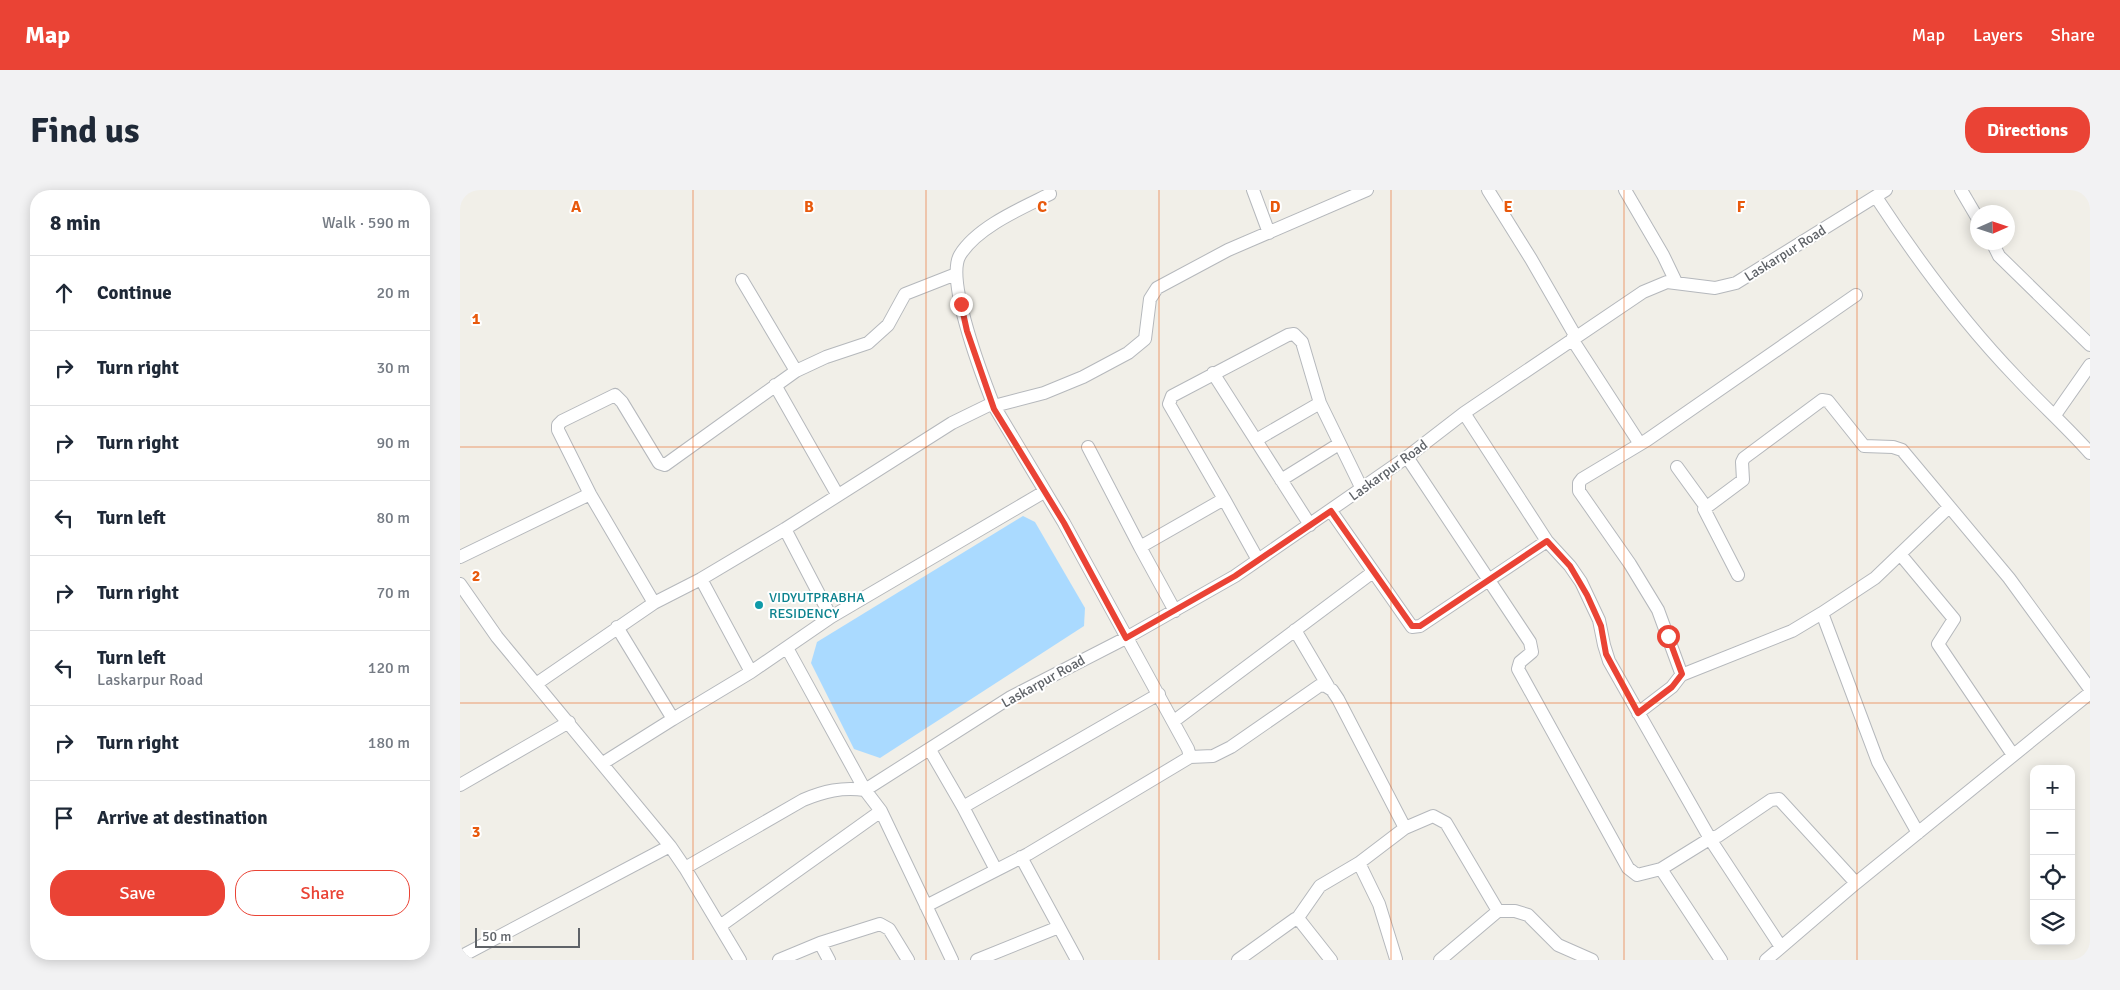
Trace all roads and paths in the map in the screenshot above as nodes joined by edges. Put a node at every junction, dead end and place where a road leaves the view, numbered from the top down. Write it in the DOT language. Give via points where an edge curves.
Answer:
graph roads {
  1 [pos="1253,190"];
  2 [pos="1367,190"];
  3 [pos="1488,190"];
  4 [pos="1625,190"];
  5 [pos="1960,190"];
  6 [pos="1050,194"];
  7 [pos="1881,194"];
  8 [pos="1970,206"];
  9 [pos="1269,233"];
  10 [pos="1996,250"];
  11 [pos="956,274"];
  12 [pos="742,280"];
  13 [pos="1676,282"];
  14 [pos="1856,295"];
  15 [pos="1574,338"];
  16 [pos="2090,345"];
  17 [pos="2090,365"];
  18 [pos="796,371"];
  19 [pos="1214,373"];
  20 [pos="775,385"];
  21 [pos="993,404"];
  22 [pos="1320,404"];
  23 [pos="1464,413"];
  24 [pos="2054,415"];
  25 [pos="1256,440"];
  26 [pos="1339,444"];
  27 [pos="1640,444"];
  28 [pos="1088,447"];
  29 [pos="2090,453"];
  30 [pos="1407,457"];
  31 [pos="1677,466"];
  32 [pos="1281,480"];
  33 [pos="1362,489"];
  34 [pos="1044,492"];
  35 [pos="590,494"];
  36 [pos="837,494"];
  37 [pos="1224,499"];
  38 [pos="1706,507"];
  39 [pos="1948,508"];
  40 [pos="1331,511"];
  41 [pos="1310,525"];
  42 [pos="785,529"];
  43 [pos="1547,541"];
  44 [pos="1140,547"];
  45 [pos="1900,554"];
  46 [pos="460,557"];
  47 [pos="1258,560"];
  48 [pos="1373,572"];
  49 [pos="1738,575"];
  50 [pos="702,579"];
  51 [pos="1489,580"];
  52 [pos="460,584"];
  53 [pos="654,603"];
  54 [pos="1175,611"];
  55 [pos="1822,614"];
  56 [pos="831,617"];
  57 [pos="617,627"];
  58 [pos="1295,630"];
  59 [pos="1126,638"];
  60 [pos="786,648"];
  61 [pos="751,672"];
  62 [pos="1682,674"];
  63 [pos="536,684"];
  64 [pos="1328,686"];
  65 [pos="2090,689"];
  66 [pos="2090,693"];
  67 [pos="1159,694"];
  68 [pos="1638,713"];
  69 [pos="673,719"];
  70 [pos="1174,721"];
  71 [pos="569,722"];
  72 [pos="930,750"];
  73 [pos="2013,755"];
  74 [pos="1190,757"];
  75 [pos="602,764"];
  76 [pos="460,785"];
  77 [pos="865,790"];
  78 [pos="962,807"];
  79 [pos="881,811"];
  80 [pos="1405,828"];
  81 [pos="1918,833"];
  82 [pos="1710,838"];
  83 [pos="670,846"];
  84 [pos="1021,857"];
  85 [pos="1359,863"];
  86 [pos="685,868"];
  87 [pos="1661,868"];
  88 [pos="996,870"];
  89 [pos="1856,883"];
  90 [pos="926,906"];
  91 [pos="1498,911"];
  92 [pos="1297,920"];
  93 [pos="720,926"];
  94 [pos="1059,927"];
  95 [pos="820,943"];
  96 [pos="1781,947"];
  97 [pos="460,957"];
  98 [pos="740,960"];
  99 [pos="780,960"];
  100 [pos="829,960"];
  101 [pos="908,960"];
  102 [pos="952,960"];
  103 [pos="977,960"];
  104 [pos="1077,960"];
  105 [pos="1238,960"];
  106 [pos="1331,960"];
  107 [pos="1395,960"];
  108 [pos="1440,960"];
  109 [pos="1592,960"];
  110 [pos="1721,960"];
  111 [pos="1766,960"];
  1 -- 9 [label="street"];
  2 -- 9 [label="street"];
  3 -- 15 [label="street" via="1534,264"];
  4 -- 13 [label="street"];
  5 -- 8 [label="street"];
  6 -- 11 [label="street" via="975,238 959,256"];
  7 -- 13 [label="street, Laskarpur Road" via="1736,283 1715,288"];
  7 -- 24 [label="street" via="1920,262 1966,320"];
  9 -- 21 [label="street" via="1228,250 1157,288 1150,299 1145,339 1128,353 1050,391"];
  10 -- 16 [label="street"];
  11 -- 18 [label="street" via="905,294 888,325 868,343"];
  11 -- 21 [label="street" via="967,331"];
  12 -- 18 [label="street"];
  13 -- 15 [label="street, Laskarpur Road" via="1667,282 1643,292"];
  14 -- 27 [label="street"];
  15 -- 23 [label="street, Laskarpur Road"];
  15 -- 27 [label="street"];
  17 -- 24 [label="street"];
  18 -- 20 [label="street"];
  19 -- 22 [label="street" via="1294,334 1302,342"];
  19 -- 25 [label="street"];
  19 -- 37 [label="street" via="1175,393 1169,404"];
  20 -- 35 [label="street" via="665,465 657,459 615,395 562,421 558,430"];
  20 -- 36 [label="street"];
  21 -- 34 [label="street"];
  21 -- 36 [label="street" via="952,422"];
  22 -- 25 [label="street"];
  22 -- 26 [label="street"];
  23 -- 30 [label="street, Laskarpur Road"];
  23 -- 43 [label="street"];
  24 -- 29 [label="street"];
  25 -- 32 [label="street"];
  26 -- 32 [label="street"];
  26 -- 33 [label="street"];
  27 -- 62 [label="street" via="1582,480 1578,487 1658,610"];
  28 -- 44 [label="street"];
  30 -- 33 [label="street, Laskarpur Road"];
  30 -- 51 [label="street"];
  31 -- 38 [label="street"];
  32 -- 41 [label="street"];
  33 -- 40 [label="street, Laskarpur Road"];
  34 -- 56 [label="street"];
  34 -- 59 [label="street"];
  35 -- 46 [label="street"];
  35 -- 53 [label="street"];
  36 -- 42 [label="street"];
  37 -- 44 [label="street"];
  37 -- 47 [label="street"];
  38 -- 39 [label="street" via="1743,480 1744,458 1825,400 1830,402 1864,446 1902,450"];
  38 -- 49 [label="street" via="1705,515"];
  39 -- 45 [label="street"];
  39 -- 65 [label="street" via="2009,578"];
  40 -- 41 [label="street, Laskarpur Road"];
  40 -- 48 [label="street"];
  41 -- 47 [label="street, Laskarpur Road"];
  42 -- 50 [label="street"];
  42 -- 56 [label="street"];
  43 -- 51 [label="street"];
  43 -- 68 [label="street" via="1570,566 1587,595 1601,626 1606,654"];
  44 -- 54 [label="street"];
  45 -- 55 [label="street" via="1869,583"];
  45 -- 73 [label="street" via="1954,619 1938,644"];
  47 -- 54 [label="street, Laskarpur Road"];
  48 -- 51 [label="street" via="1409,624 1416,627"];
  48 -- 58 [label="street"];
  50 -- 53 [label="street"];
  50 -- 61 [label="street"];
  51 -- 87 [label="street" via="1532,647 1532,652 1520,662 1518,669 1628,868 1637,875"];
  52 -- 63 [label="street" via="497,637"];
  53 -- 57 [label="street"];
  54 -- 59 [label="street, Laskarpur Road"];
  55 -- 62 [label="street" via="1792,631"];
  55 -- 81 [label="street" via="1878,762"];
  56 -- 60 [label="street"];
  57 -- 63 [label="street"];
  57 -- 69 [label="street"];
  58 -- 64 [label="street"];
  58 -- 70 [label="street"];
  59 -- 67 [label="street"];
  59 -- 72 [label="street, Laskarpur Road" via="1011,697"];
  60 -- 61 [label="street"];
  60 -- 77 [label="street"];
  61 -- 69 [label="street"];
  62 -- 68 [label="street" via="1672,687"];
  63 -- 71 [label="street"];
  64 -- 74 [label="street" via="1319,686 1221,753"];
  64 -- 80 [label="street" via="1351,722"];
  66 -- 73 [label="street"];
  67 -- 70 [label="street"];
  67 -- 78 [label="street"];
  68 -- 82 [label="street"];
  69 -- 75 [label="street"];
  70 -- 74 [label="street"];
  71 -- 75 [label="street"];
  71 -- 76 [label="street"];
  72 -- 77 [label="street, Laskarpur Road"];
  72 -- 78 [label="street"];
  73 -- 81 [label="street"];
  74 -- 84 [label="street"];
  75 -- 83 [label="street"];
  77 -- 79 [label="street"];
  77 -- 86 [label="street" via="832,790 811,796"];
  78 -- 88 [label="street"];
  79 -- 90 [label="street"];
  79 -- 93 [label="street"];
  80 -- 85 [label="street"];
  80 -- 91 [label="street" via="1433,816 1446,823"];
  81 -- 89 [label="street"];
  82 -- 87 [label="street"];
  82 -- 89 [label="street" via="1718,836 1771,800 1780,800"];
  82 -- 96 [label="street"];
  83 -- 86 [label="street"];
  83 -- 97 [label="street"];
  84 -- 88 [label="street"];
  84 -- 94 [label="street"];
  85 -- 92 [label="street" via="1320,886"];
  85 -- 107 [label="street" via="1379,904"];
  86 -- 93 [label="street"];
  87 -- 110 [label="street"];
  88 -- 90 [label="street"];
  89 -- 96 [label="street"];
  90 -- 102 [label="street"];
  91 -- 108 [label="street"];
  91 -- 109 [label="street" via="1528,915 1558,945"];
  92 -- 105 [label="street"];
  92 -- 106 [label="street"];
  93 -- 98 [label="street"];
  94 -- 103 [label="street"];
  94 -- 104 [label="street"];
  95 -- 99 [label="street"];
  95 -- 100 [label="street"];
  95 -- 101 [label="street" via="885,924"];
  96 -- 111 [label="street"];
}
